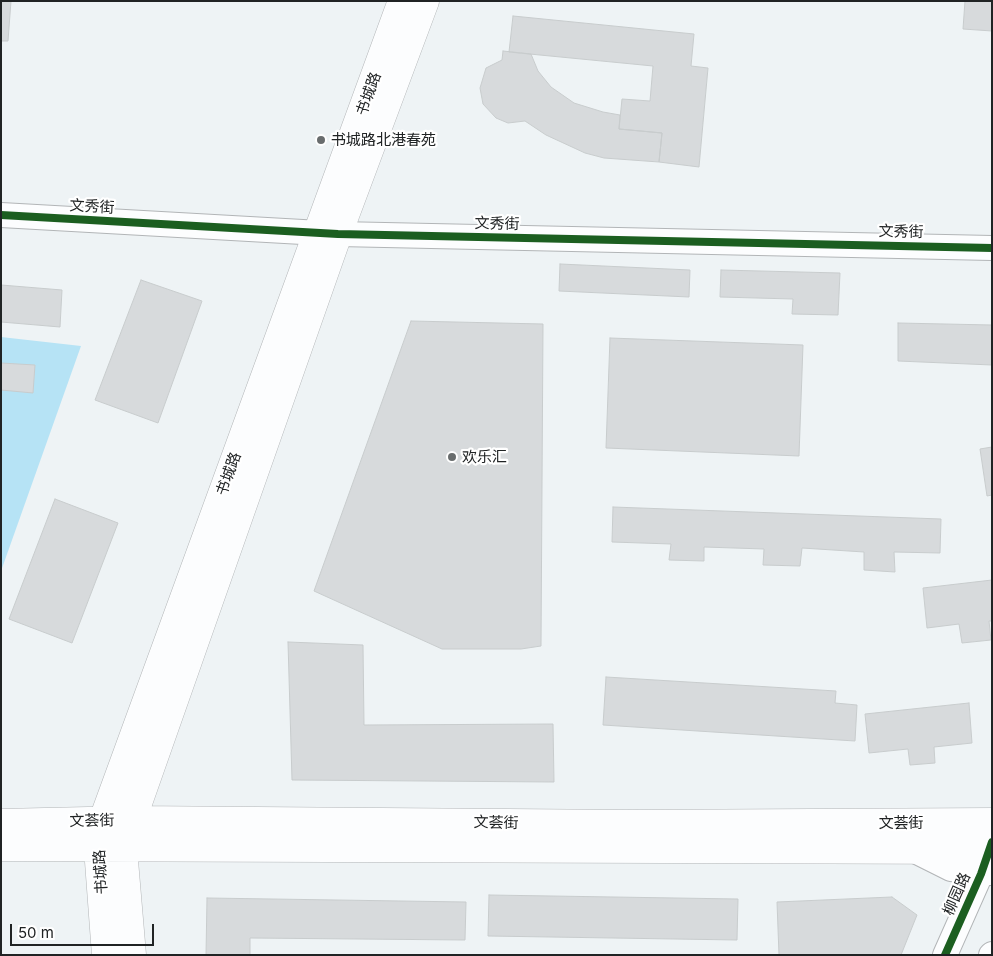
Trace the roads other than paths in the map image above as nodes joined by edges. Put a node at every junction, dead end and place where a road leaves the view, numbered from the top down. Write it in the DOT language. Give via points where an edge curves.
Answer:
graph roads {
  1 [pos="402,1"];
  2 [pos="425,1"];
  3 [pos="1,216"];
  4 [pos="327,234"];
  5 [pos="992,248"];
  6 [pos="103,820"];
  7 [pos="132,820"];
  8 [pos="992,822"];
  9 [pos="1,823"];
  10 [pos="1,847"];
  11 [pos="111,848"];
  12 [pos="989,858"];
  13 [pos="106,955"];
  14 [pos="132,955"];
  15 [pos="945,955"];
  1 -- 4 [label="main road, 书城路"];
  2 -- 4 [label="main road, 书城路"];
  3 -- 4 [label="street, 文秀街"];
  4 -- 5 [label="street, 文秀街"];
  4 -- 6 [label="main road, 书城路"];
  4 -- 7 [label="main road, 书城路"];
  6 -- 7 [label="main road, 文荟街"];
  6 -- 9 [label="main road, 文荟街"];
  6 -- 11 [label="main road, 书城路"];
  7 -- 8 [label="main road, 文荟街" via="632,824"];
  7 -- 11 [label="main road, 书城路"];
  10 -- 11 [label="main road, 文荟街"];
  11 -- 12 [label="main road, 文荟街" via="911,849"];
  11 -- 13 [label="main road, 书城路"];
  11 -- 14 [label="main road, 书城路"];
  12 -- 15 [label="street, 柳园路"];
}
